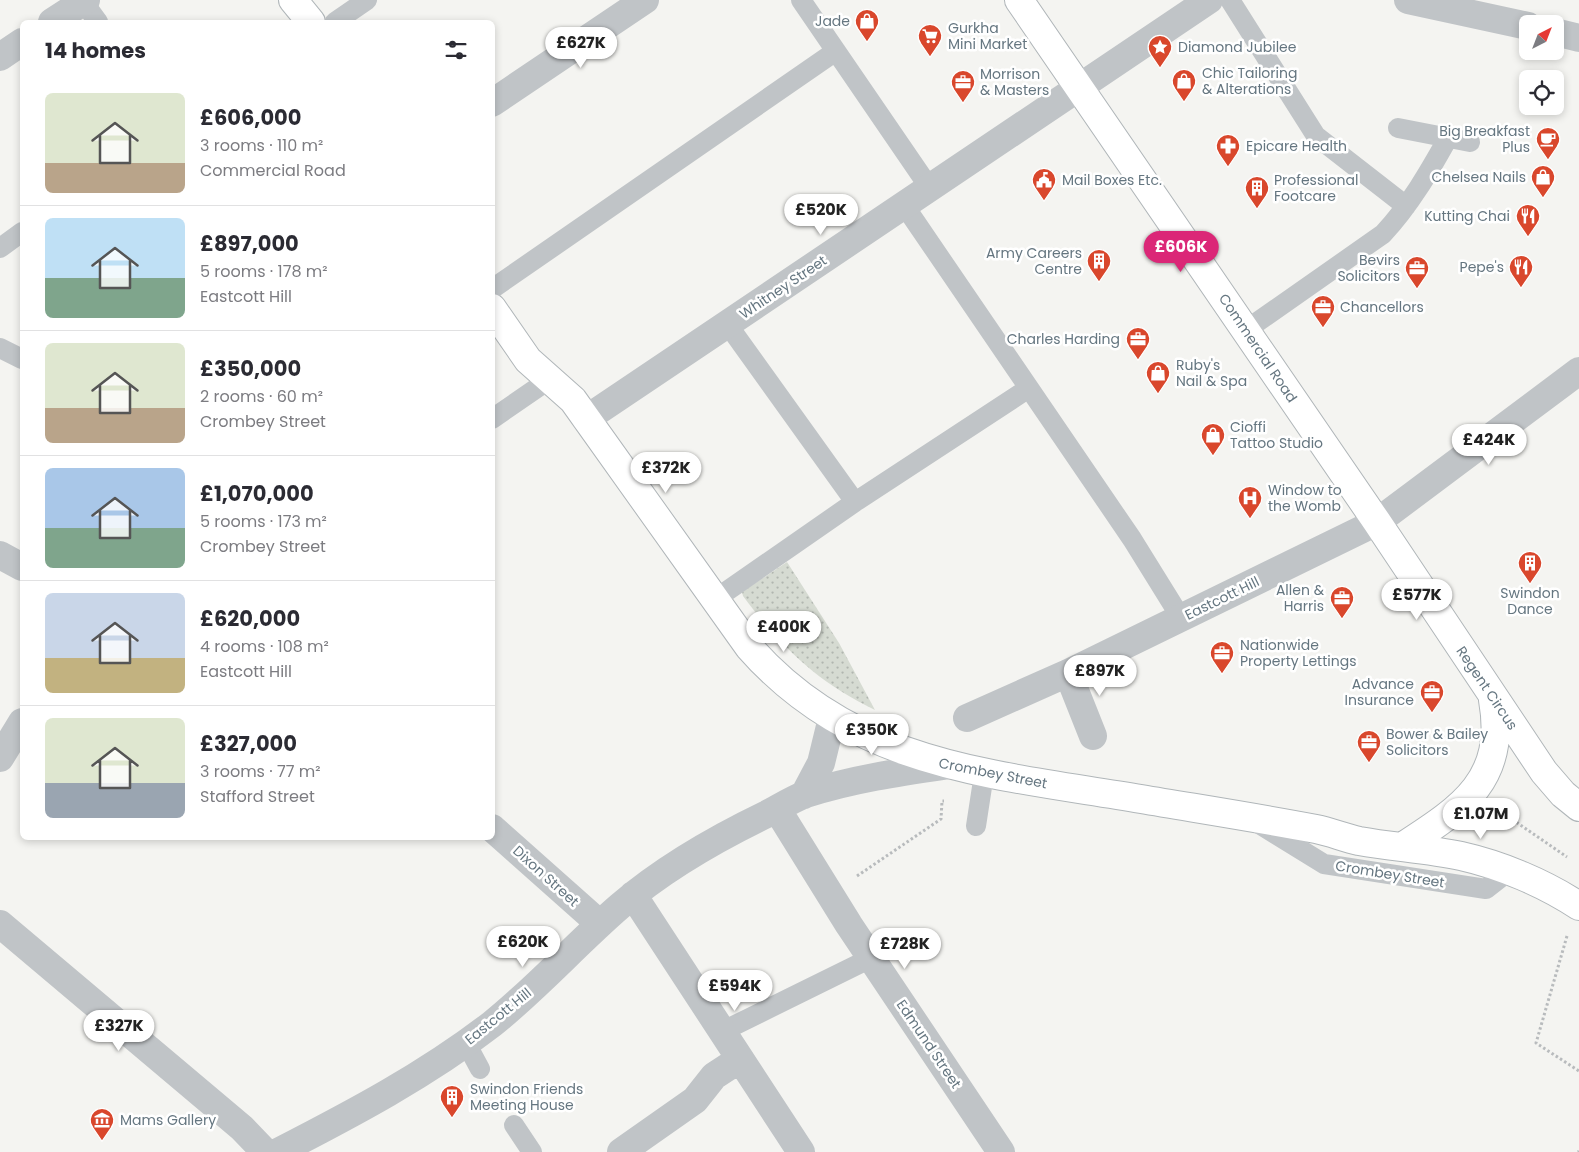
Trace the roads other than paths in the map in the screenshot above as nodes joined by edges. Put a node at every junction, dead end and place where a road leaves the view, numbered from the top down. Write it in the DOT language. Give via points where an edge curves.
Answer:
graph roads {
  1 [pos="293,0"];
  2 [pos="367,0"];
  3 [pos="645,0"];
  4 [pos="801,0"];
  5 [pos="1019,0"];
  6 [pos="1209,0"];
  7 [pos="1230,0"];
  8 [pos="1408,0"];
  9 [pos="87,6"];
  10 [pos="56,20"];
  11 [pos="309,20"];
  12 [pos="338,20"];
  13 [pos="1519,24"];
  14 [pos="1564,34"];
  15 [pos="1579,38"];
  16 [pos="20,43"];
  17 [pos="836,52"];
  18 [pos="0,57"];
  19 [pos="1078,86"];
  20 [pos="495,101"];
  21 [pos="1398,128"];
  22 [pos="1448,138"];
  23 [pos="1470,142"];
  24 [pos="930,187"];
  25 [pos="904,205"];
  26 [pos="1406,206"];
  27 [pos="20,233"];
  28 [pos="0,248"];
  29 [pos="495,287"];
  30 [pos="495,312"];
  31 [pos="728,325"];
  32 [pos="1246,330"];
  33 [pos="0,348"];
  34 [pos="20,357"];
  35 [pos="1579,371"];
  36 [pos="550,379"];
  37 [pos="1030,388"];
  38 [pos="495,417"];
  39 [pos="586,419"];
  40 [pos="855,502"];
  41 [pos="1377,522"];
  42 [pos="0,555"];
  43 [pos="20,566"];
  44 [pos="714,600"];
  45 [pos="1181,618"];
  46 [pos="1068,673"];
  47 [pos="1492,696"];
  48 [pos="832,718"];
  49 [pos="967,718"];
  50 [pos="20,725"];
  51 [pos="1093,736"];
  52 [pos="0,758"];
  53 [pos="949,765"];
  54 [pos="984,774"];
  55 [pos="804,795"];
  56 [pos="1579,807"];
  57 [pos="777,809"];
  58 [pos="1247,817"];
  59 [pos="976,826"];
  60 [pos="495,831"];
  61 [pos="1402,847"];
  62 [pos="1510,872"];
  63 [pos="633,895"];
  64 [pos="1577,905"];
  65 [pos="0,924"];
  66 [pos="600,924"];
  67 [pos="871,958"];
  68 [pos="723,1031"];
  69 [pos="466,1043"];
  70 [pos="740,1059"];
  71 [pos="480,1069"];
  72 [pos="514,1125"];
  73 [pos="265,1152"];
  74 [pos="278,1152"];
  75 [pos="532,1152"];
  76 [pos="621,1152"];
  77 [pos="801,1152"];
  78 [pos="1001,1152"];
  1 -- 11 [label="street"];
  2 -- 12 [label="lane"];
  3 -- 20 [label="street"];
  4 -- 17 [label="lane"];
  5 -- 19 [label="street, Commercial Road"];
  6 -- 19 [label="street, Whitney Street"];
  7 -- 26 [label="lane" via="1316,136"];
  8 -- 13 [label="street"];
  9 -- 10 [label="street"];
  14 -- 15 [label="street"];
  16 -- 18 [label="street"];
  17 -- 24 [label="lane"];
  17 -- 29 [label="lane"];
  19 -- 24 [label="street, Whitney Street"];
  19 -- 32 [label="street, Commercial Road"];
  21 -- 22 [label="lane"];
  22 -- 23 [label="lane"];
  22 -- 26 [label="lane" via="1425,180"];
  24 -- 25 [label="street, Whitney Street"];
  25 -- 31 [label="street, Whitney Street"];
  25 -- 37 [label="lane"];
  26 -- 32 [label="lane" via="1376,240"];
  27 -- 28 [label="lane"];
  30 -- 36 [label="street, Crombey Street" via="528,360"];
  31 -- 39 [label="street, Whitney Street"];
  31 -- 40 [label="lane"];
  32 -- 41 [label="street, Commercial Road"];
  33 -- 34 [label="lane"];
  35 -- 41 [label="street"];
  36 -- 38 [label="lane"];
  36 -- 39 [label="street, Crombey Street" via="573,400"];
  37 -- 40 [label="lane"];
  37 -- 45 [label="lane"];
  39 -- 44 [label="street, Crombey Street"];
  40 -- 44 [label="lane"];
  41 -- 45 [label="street, Eastcott Hill"];
  41 -- 47 [label="street, Regent Circus"];
  42 -- 43 [label="street"];
  44 -- 48 [label="street, Crombey Street" via="762,662"];
  45 -- 46 [label="street, Eastcott Hill"];
  46 -- 49 [label="street, Eastcott Hill"];
  46 -- 51 [label="street"];
  47 -- 56 [label="street, Regent Circus" via="1544,772"];
  47 -- 61 [label="street, Crombey Street" via="1495,747 1486,773 1474,792 1449,816"];
  48 -- 53 [label="street, Crombey Street" via="890,747"];
  48 -- 55 [label="street" via="821,764"];
  50 -- 52 [label="street"];
  53 -- 54 [label="street, Crombey Street"];
  53 -- 55 [label="street, Eastcott Hill" via="873,777"];
  54 -- 58 [label="street, Crombey Street"];
  54 -- 59 [label="lane"];
  55 -- 57 [label="street, Eastcott Hill"];
  57 -- 63 [label="street, Eastcott Hill" via="682,859"];
  57 -- 67 [label="street, Edmund Street"];
  58 -- 61 [label="street, Crombey Street"];
  58 -- 62 [label="lane, Crombey Street" via="1324,864 1486,889"];
  60 -- 66 [label="street, Dixon Street"];
  61 -- 62 [label="street, Crombey Street" via="1460,856"];
  62 -- 64 [label="street, Crombey Street"];
  63 -- 66 [label="street, Eastcott Hill"];
  63 -- 68 [label="street"];
  65 -- 73 [label="street" via="242,1128"];
  66 -- 69 [label="street, Eastcott Hill" via="524,995"];
  67 -- 68 [label="lane"];
  67 -- 78 [label="street, Edmund Street"];
  68 -- 70 [label="street"];
  69 -- 71 [label="lane"];
  69 -- 74 [label="street, Eastcott Hill" via="390,1091"];
  70 -- 76 [label="street" via="714,1076 695,1100"];
  70 -- 77 [label="street"];
  72 -- 75 [label="lane"];
}
